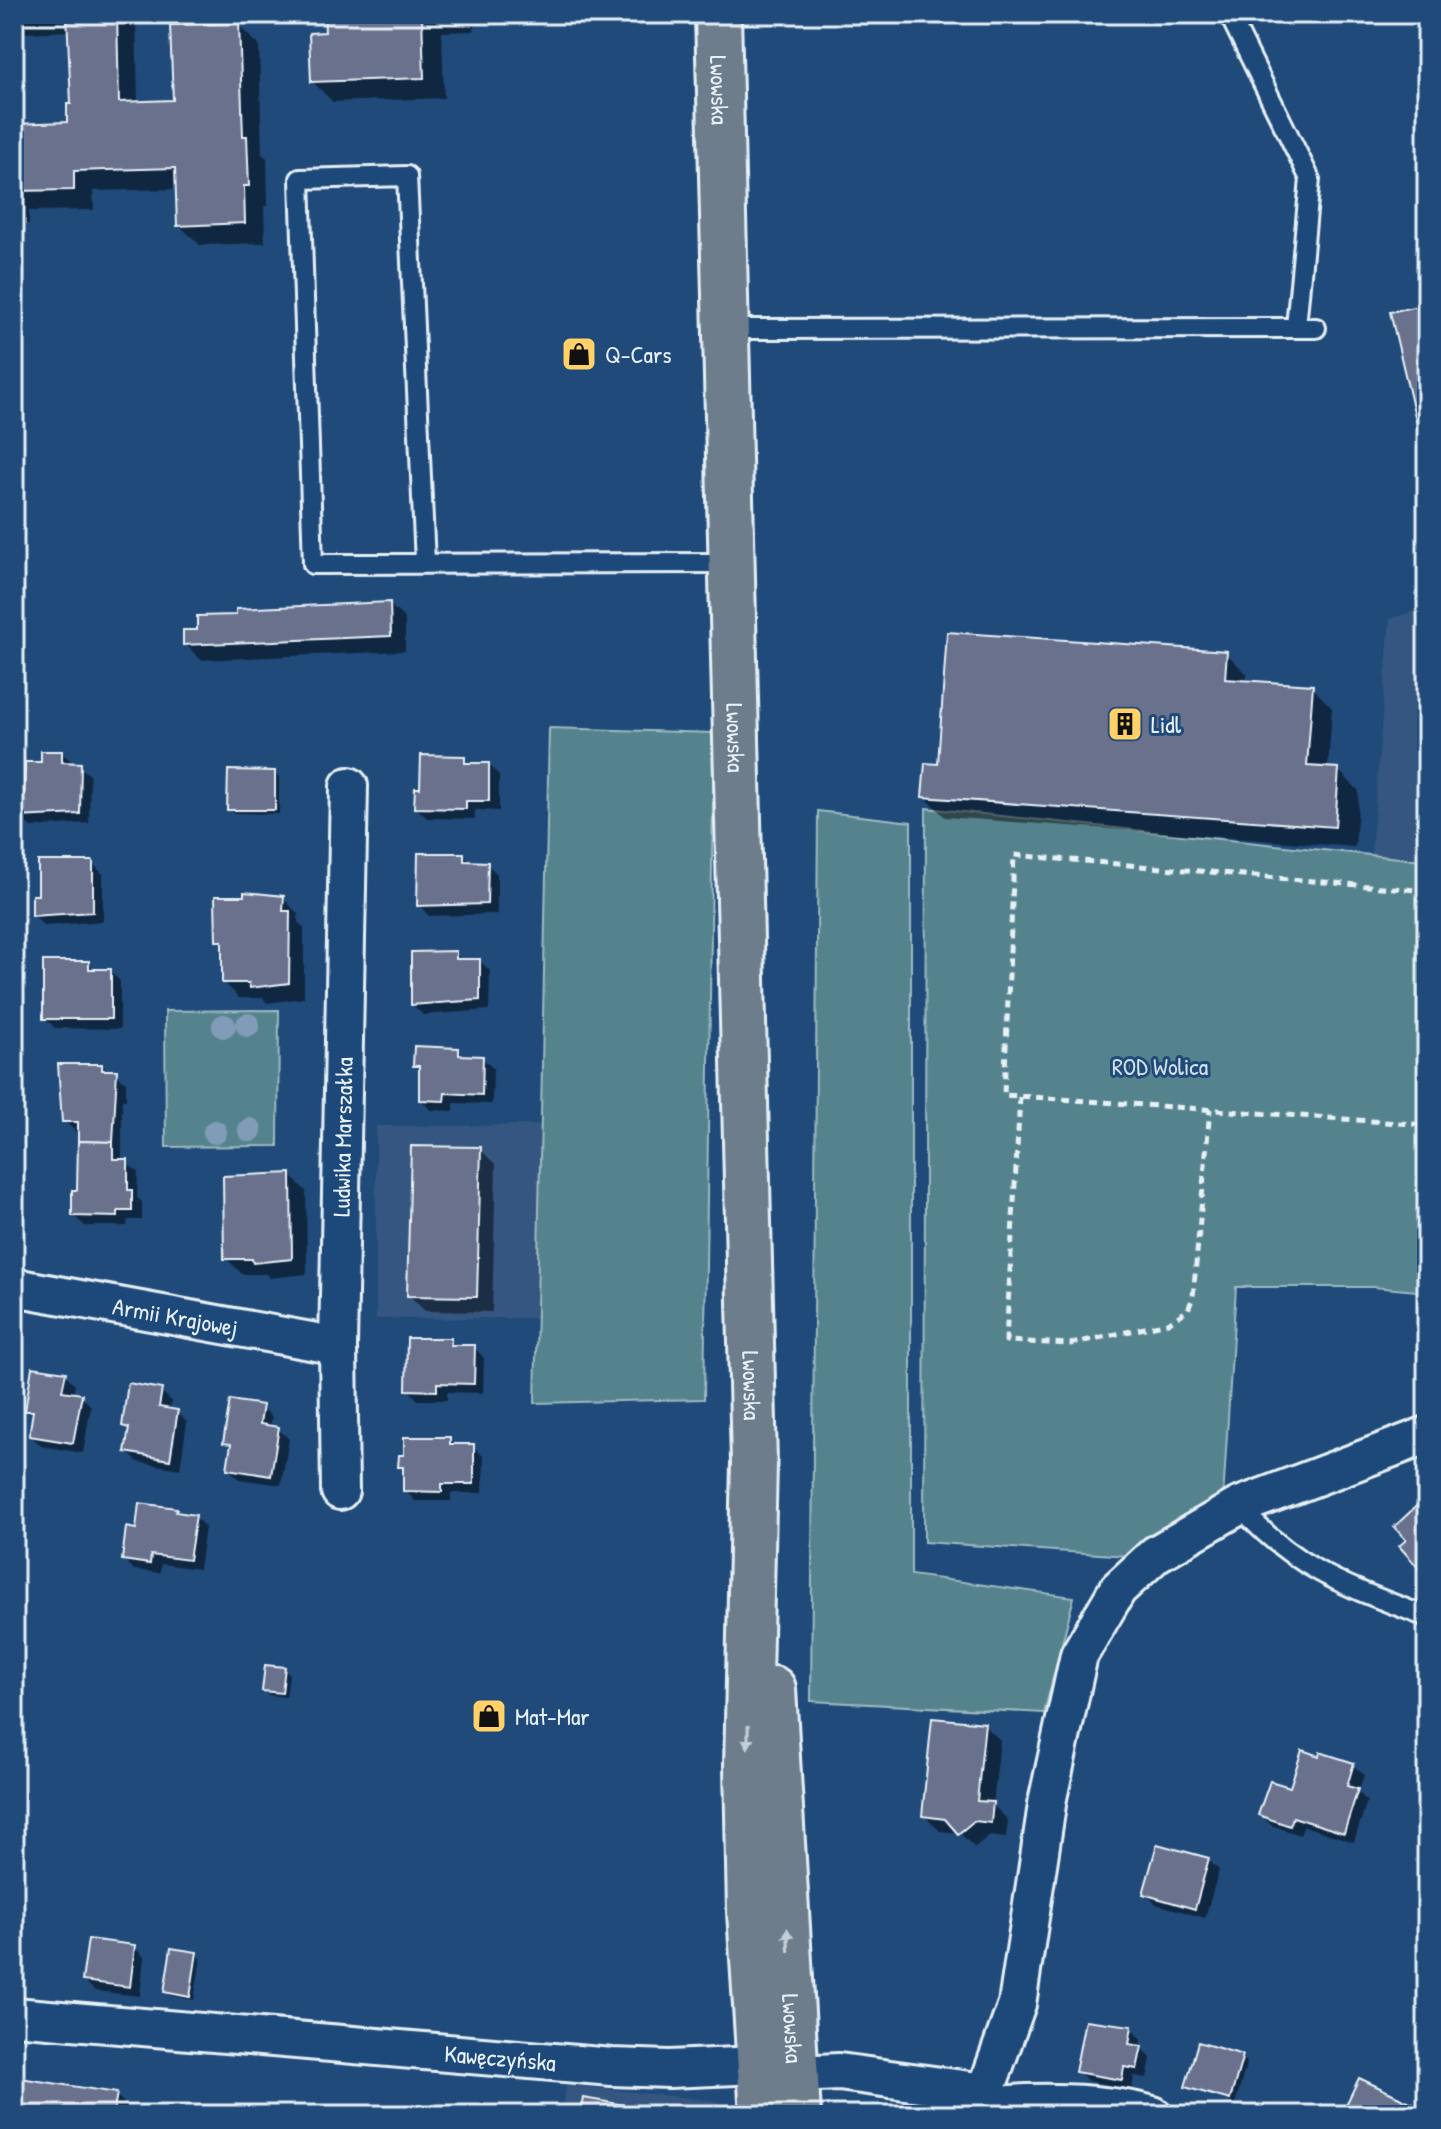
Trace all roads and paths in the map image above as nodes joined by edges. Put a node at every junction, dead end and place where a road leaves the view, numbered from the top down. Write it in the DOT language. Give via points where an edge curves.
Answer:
graph roads {
  1 [pos="718,14"];
  2 [pos="1229,14"];
  3 [pos="1296,327"];
  4 [pos="1316,328"];
  5 [pos="726,329"];
  6 [pos="425,563"];
  7 [pos="732,563"];
  8 [pos="349,786"];
  9 [pos="1427,891"];
  10 [pos="1020,1097"];
  11 [pos="1210,1109"];
  12 [pos="1427,1125"];
  13 [pos="14,1287"];
  14 [pos="338,1346"];
  15 [pos="1427,1435"];
  16 [pos="340,1491"];
  17 [pos="1239,1506"];
  18 [pos="1427,1617"];
  19 [pos="14,2016"];
  20 [pos="784,2085"];
  21 [pos="983,2100"];
  22 [pos="763,2115"];
  23 [pos="1153,2115"];
  1 -- 5 [label="main road, Lwowska"];
  2 -- 3 [label="lane" via="1310,179"];
  3 -- 4 [label="lane"];
  3 -- 5 [label="lane"];
  5 -- 7 [label="main road, Lwowska"];
  6 -- 6 [label="lane" via="313,564 300,179 407,176"];
  6 -- 7 [label="lane"];
  7 -- 20 [label="main road, Lwowska" via="754,1463 747,1766"];
  8 -- 14 [label="street, Ludwika Marszałka"];
  9 -- 10 [label="path" via="1014,855 1004,1095"];
  10 -- 11 [label="path"];
  10 -- 11 [label="path" via="1006,1341 1070,1344 1168,1323 1188,1310"];
  11 -- 12 [label="path"];
  13 -- 14 [label="street, Armii Krajowej"];
  14 -- 16 [label="street, Ludwika Marszałka"];
  15 -- 17 [label="street"];
  17 -- 18 [label="lane" via="1269,1540 1315,1572"];
  17 -- 21 [label="street" via="1156,1554 1118,1589 1079,1655 1048,1798 1017,2004"];
  19 -- 20 [label="street, Kawęczyńska" via="669,2069"];
  20 -- 21 [label="street, Kawęczyńska" via="839,2072"];
  20 -- 22 [label="main road, Lwowska"];
  21 -- 23 [label="street, Kawęczyńska"];
}
